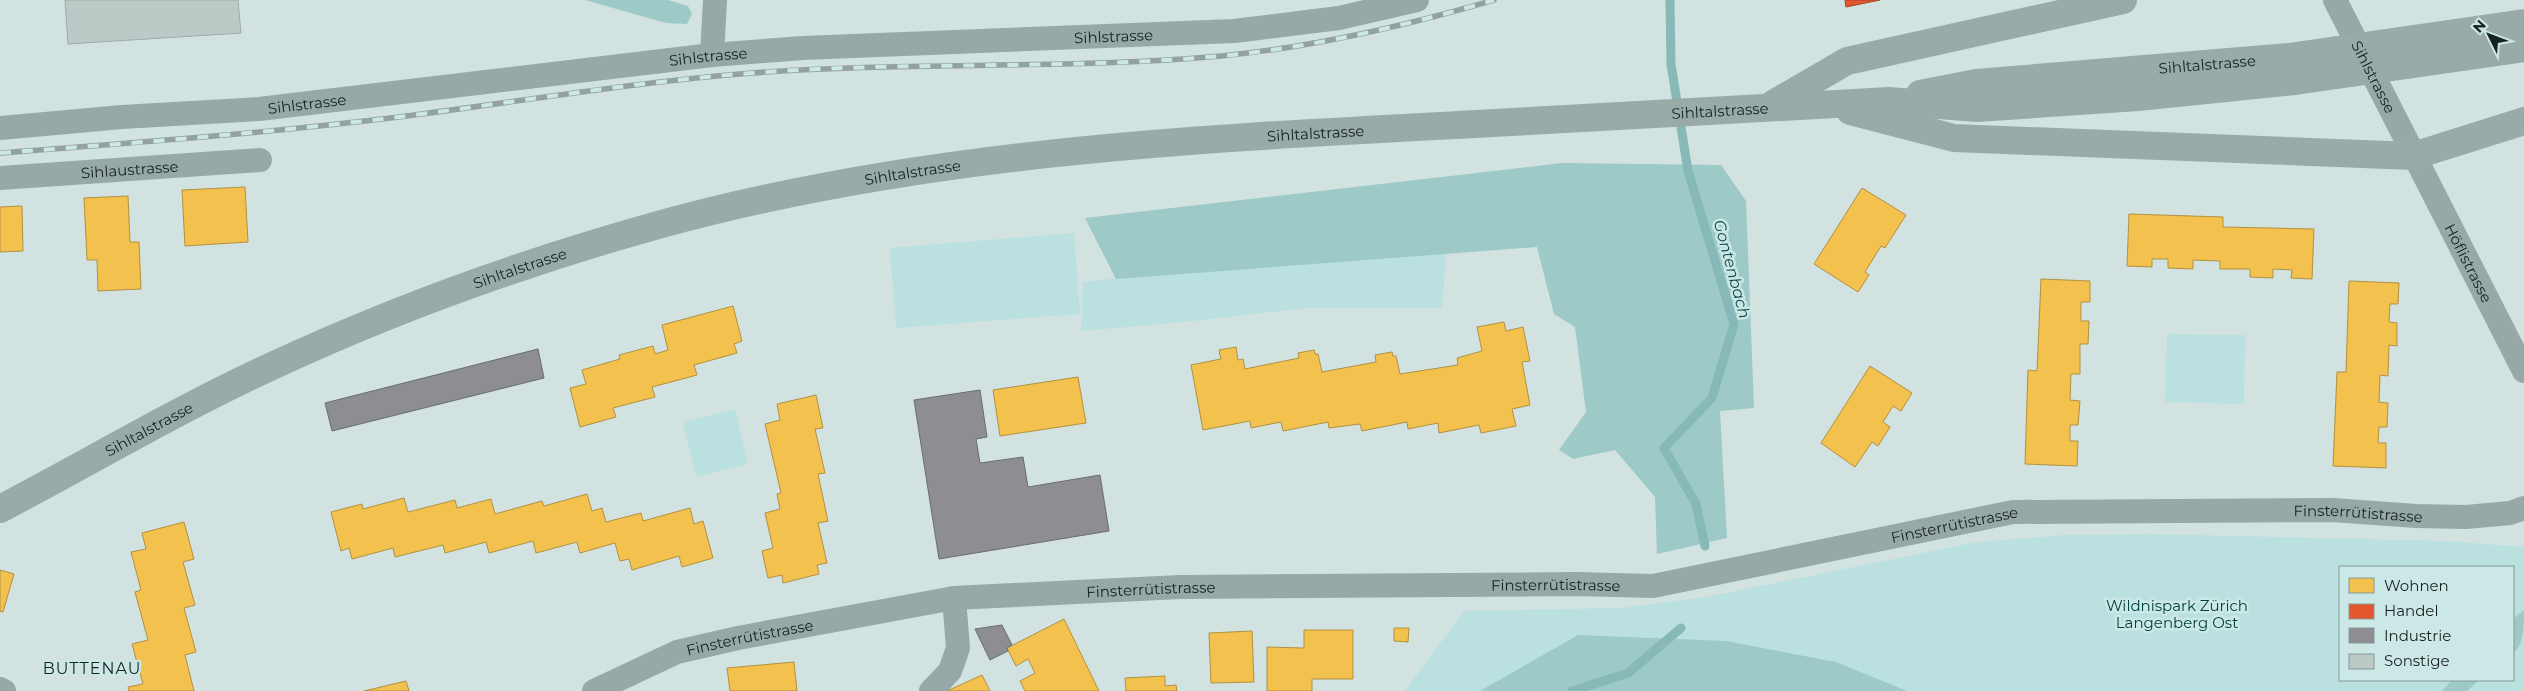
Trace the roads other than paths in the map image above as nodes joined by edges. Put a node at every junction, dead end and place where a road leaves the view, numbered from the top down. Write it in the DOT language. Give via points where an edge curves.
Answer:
graph roads {
  1 [pos="1417,0"];
  2 [pos="2123,0"];
  3 [pos="2335,0"];
  4 [pos="715,12"];
  5 [pos="2524,23"];
  6 [pos="2524,48"];
  7 [pos="712,55"];
  8 [pos="1889,100"];
  9 [pos="1825,104"];
  10 [pos="1769,107"];
  11 [pos="2524,120"];
  12 [pos="0,128"];
  13 [pos="2412,156"];
  14 [pos="260,160"];
  15 [pos="0,178"];
  16 [pos="2524,371"];
  17 [pos="2524,508"];
  18 [pos="0,509"];
  19 [pos="954,598"];
  20 [pos="0,689"];
  21 [pos="4,691"];
  22 [pos="594,691"];
  23 [pos="931,691"];
  1 -- 7 [label="street, Sihlstrasse" via="1339,18 1234,30 803,48"];
  2 -- 10 [label="main road" via="1847,61"];
  3 -- 13 [label="street, Sihlstrasse"];
  4 -- 7 [label="street"];
  5 -- 8 [label="main road, Sihltalstrasse" via="2289,57 1976,83"];
  6 -- 8 [label="main road, Sihltalstrasse" via="2295,81 2138,97 1977,108"];
  7 -- 12 [label="street, Sihlstrasse" via="258,109"];
  8 -- 9 [label="main road, Sihltalstrasse"];
  9 -- 10 [label="main road, Sihltalstrasse"];
  9 -- 13 [label="main road" via="1954,138"];
  10 -- 18 [label="main road, Sihltalstrasse" via="1214,138 1014,158 849,182 659,225 477,283 322,343 127,439"];
  11 -- 13 [label="main road"];
  13 -- 16 [label="street, Höflistrasse"];
  14 -- 15 [label="street, Sihlaustrasse"];
  17 -- 19 [label="street, Finsterrütistrasse" via="2510,513 2466,517 2333,510 2013,512 1653,586 1180,587"];
  19 -- 22 [label="street, Finsterrütistrasse" via="677,652"];
  19 -- 23 [label="street" via="958,648 950,671"];
  20 -- 21 [label="street"];
}
